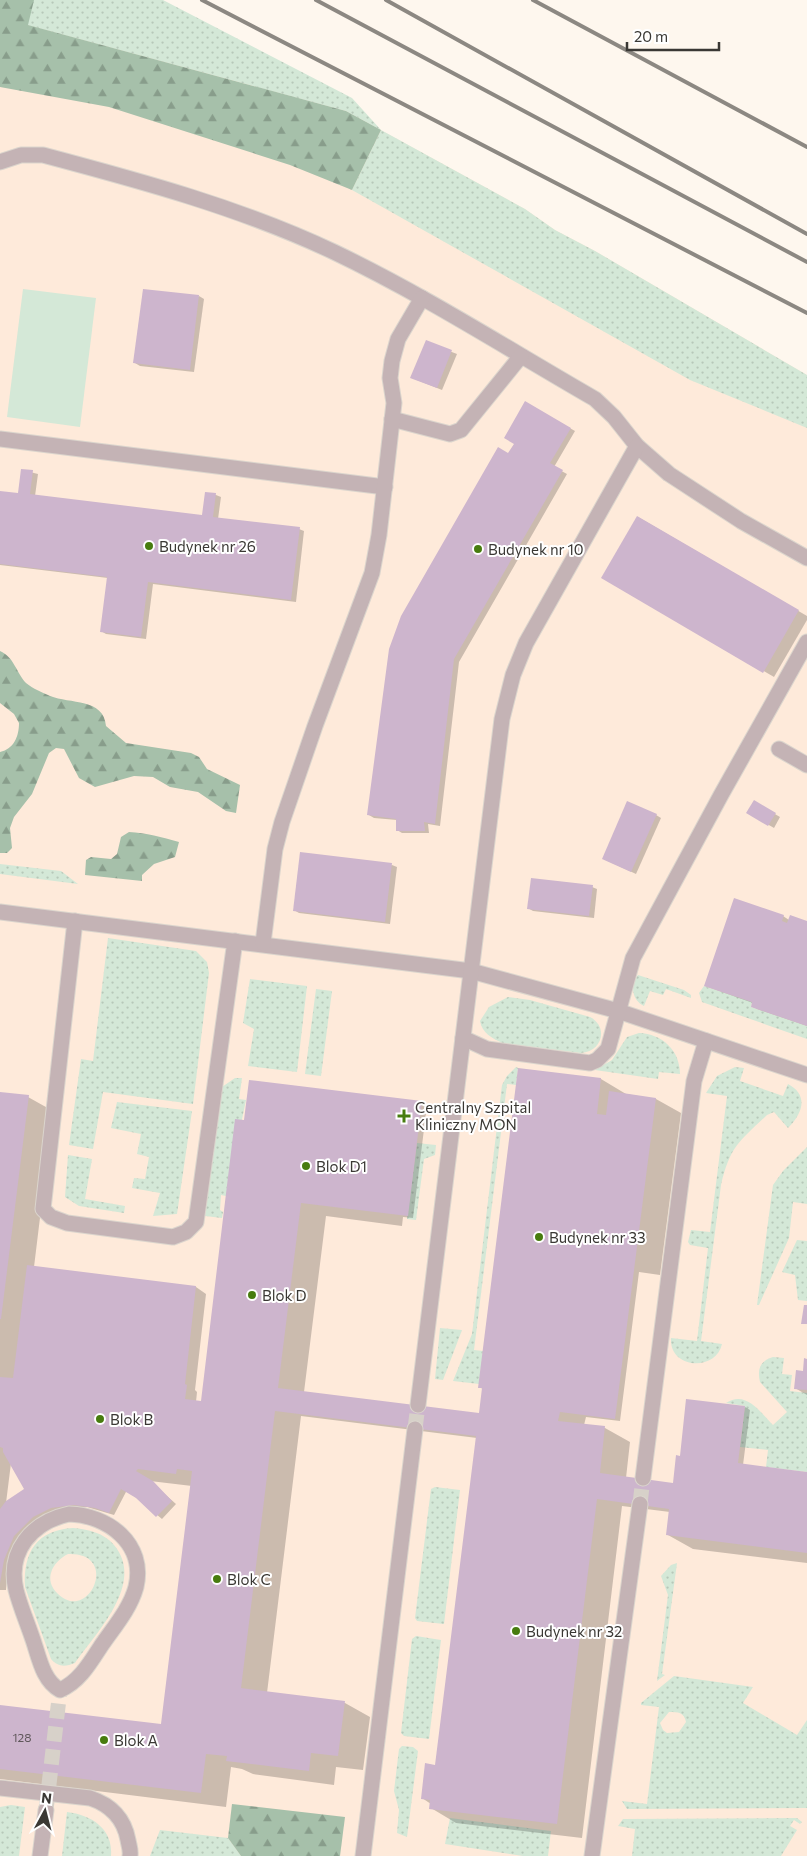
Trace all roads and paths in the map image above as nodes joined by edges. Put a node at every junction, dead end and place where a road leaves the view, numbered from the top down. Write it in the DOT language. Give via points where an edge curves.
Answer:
graph roads {
  1 [pos="0,162"];
  2 [pos="422,298"];
  3 [pos="521,356"];
  4 [pos="392,418"];
  5 [pos="0,440"];
  6 [pos="638,446"];
  7 [pos="385,487"];
  8 [pos="807,558"];
  9 [pos="807,642"];
  10 [pos="780,749"];
  11 [pos="807,766"];
  12 [pos="0,912"];
  13 [pos="75,922"];
  14 [pos="235,941"];
  15 [pos="263,944"];
  16 [pos="471,971"];
  17 [pos="618,1011"];
  18 [pos="463,1038"];
  19 [pos="706,1041"];
  20 [pos="807,1075"];
  21 [pos="418,1405"];
  22 [pos="415,1429"];
  23 [pos="643,1478"];
  24 [pos="640,1504"];
  25 [pos="15,1564"];
  26 [pos="0,1788"];
  27 [pos="46,1810"];
  28 [pos="40,1856"];
  29 [pos="130,1856"];
  30 [pos="363,1856"];
  31 [pos="592,1856"];
  1 -- 2 [label="lane" via="21,154 42,155 193,197 332,252"];
  2 -- 3 [label="lane"];
  2 -- 4 [label="lane" via="398,339 392,361"];
  3 -- 4 [label="lane" via="461,430 450,434"];
  3 -- 6 [label="lane" via="601,404"];
  4 -- 7 [label="lane"];
  5 -- 7 [label="lane"];
  6 -- 8 [label="lane" via="670,474 741,521"];
  6 -- 16 [label="lane" via="526,643 513,675 502,720"];
  7 -- 15 [label="lane" via="372,573 294,784 275,849"];
  9 -- 17 [label="lane" via="634,958"];
  10 -- 11 [label="lane"];
  12 -- 13 [label="lane"];
  13 -- 14 [label="lane"];
  13 -- 14 [label="lane" via="43,1209 51,1217 67,1224 173,1237 186,1232 196,1222"];
  14 -- 15 [label="lane"];
  15 -- 16 [label="lane"];
  16 -- 17 [label="lane"];
  16 -- 18 [label="lane"];
  17 -- 18 [label="lane" via="608,1049 590,1063 487,1049"];
  17 -- 19 [label="lane"];
  18 -- 21 [label="lane"];
  19 -- 20 [label="lane"];
  19 -- 23 [label="lane" via="694,1081"];
  22 -- 30 [label="lane"];
  24 -- 31 [label="lane"];
  25 -- 25 [label="lane" via="16,1588 40,1662 47,1679 60,1690 85,1670 129,1606 136,1586 136,1563 128,1542 108,1523 84,1514 69,1514 36,1527 22,1544"];
  26 -- 29 [label="lane" via="101,1802 114,1810 120,1819 126,1831"];
  27 -- 28 [label="lane"];
}
